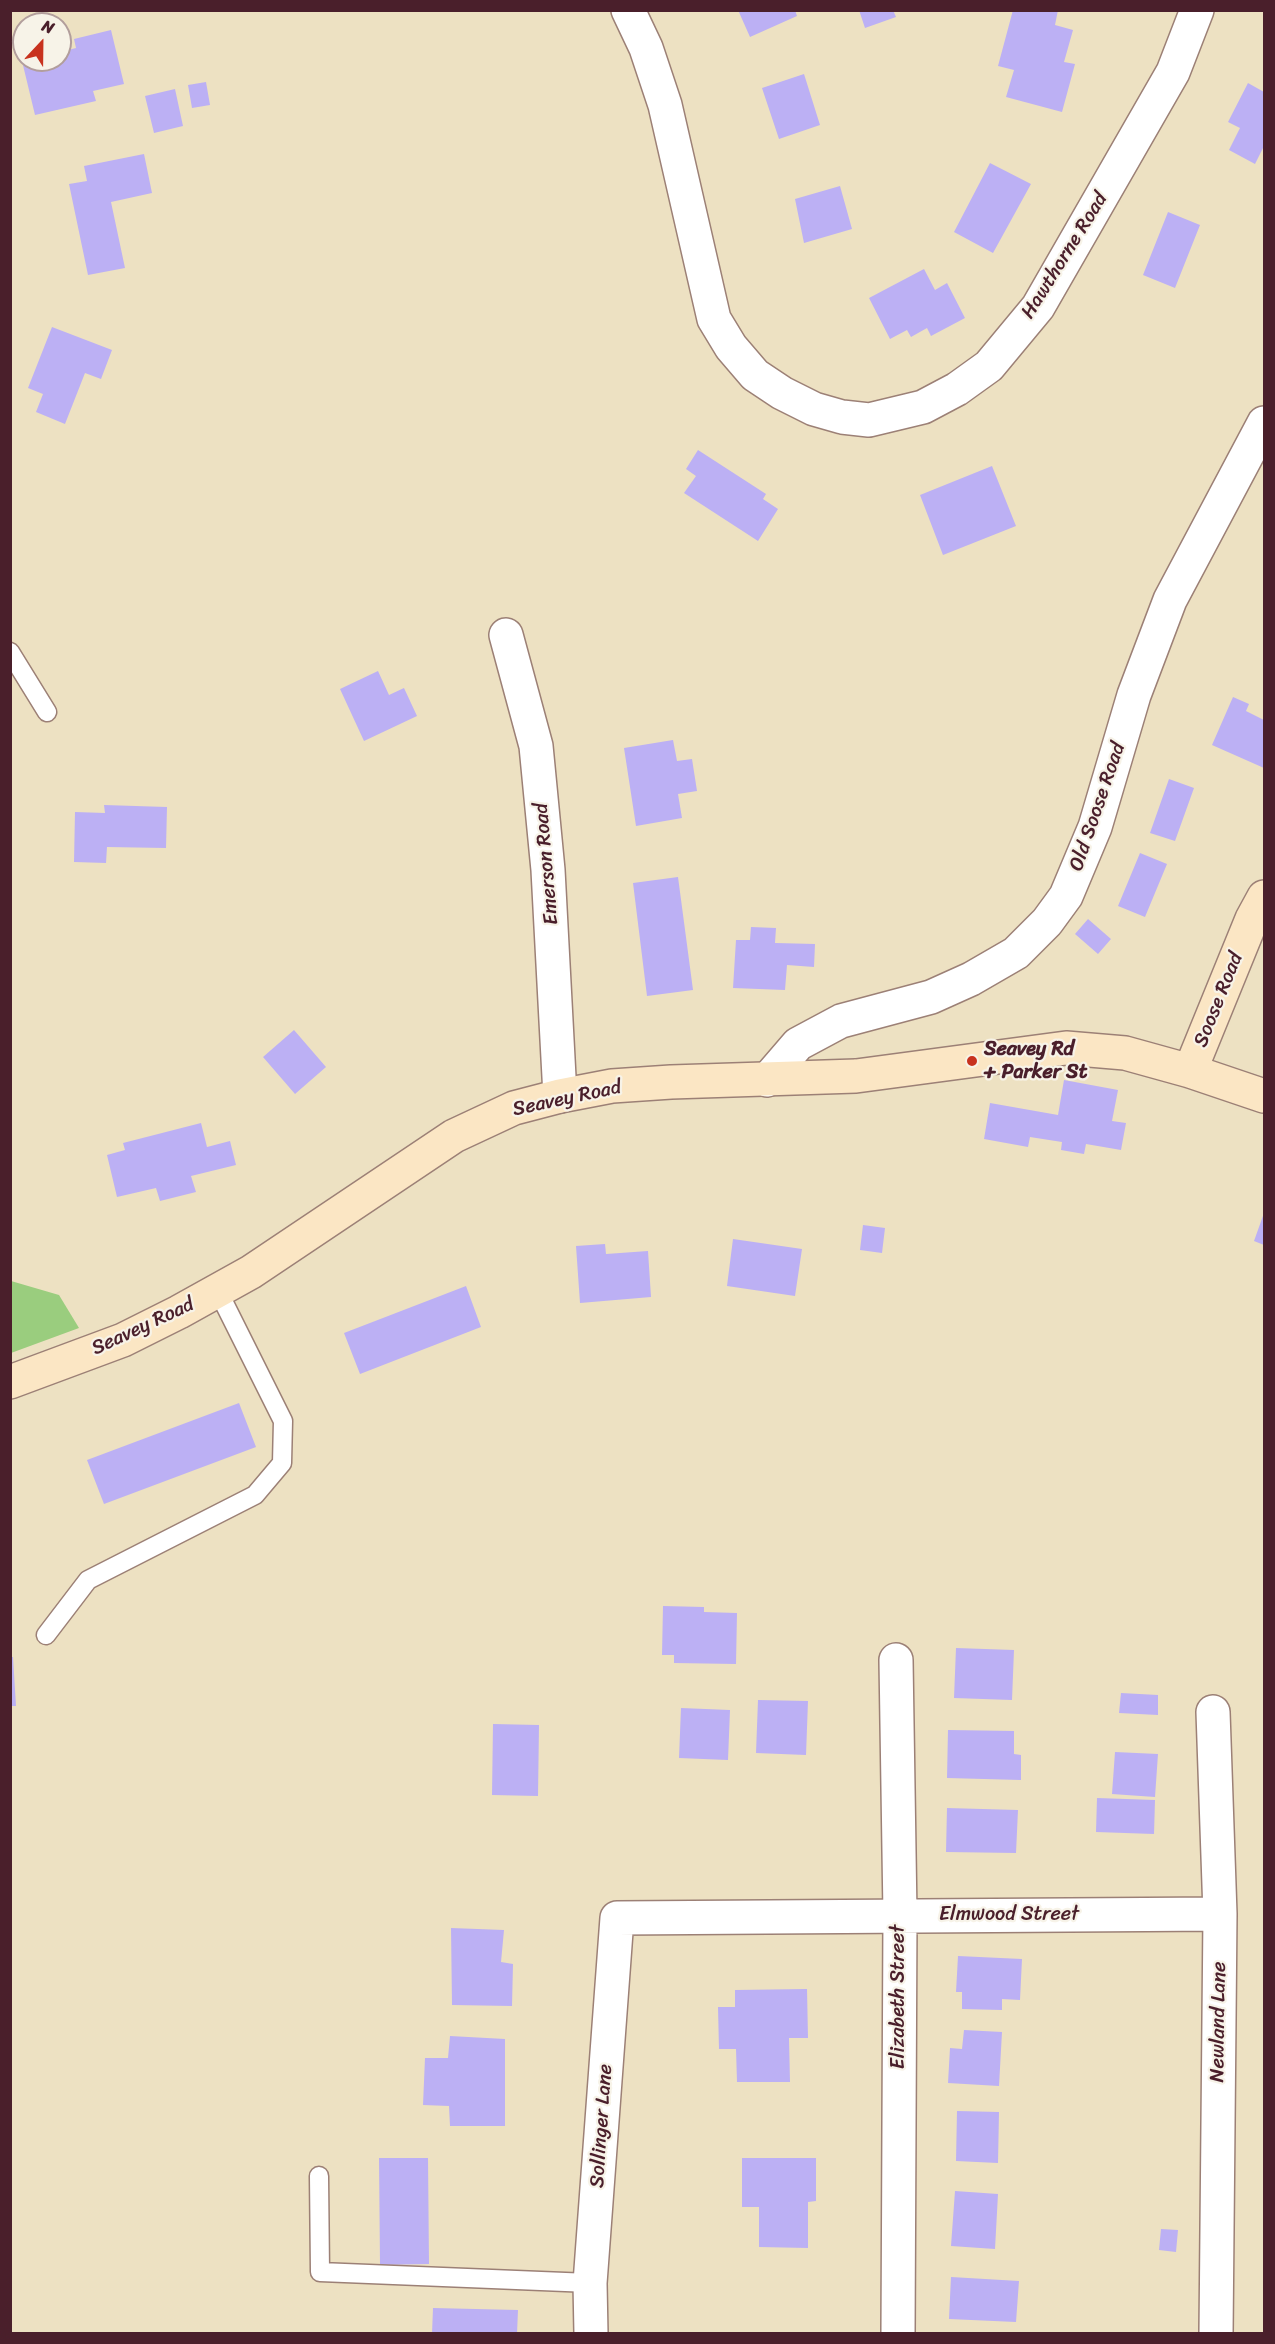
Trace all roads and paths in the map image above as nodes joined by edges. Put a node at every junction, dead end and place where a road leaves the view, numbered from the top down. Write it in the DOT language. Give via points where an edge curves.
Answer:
graph roads {
  1 [pos="628,10"];
  2 [pos="1197,10"];
  3 [pos="1264,423"];
  4 [pos="506,635"];
  5 [pos="10,652"];
  6 [pos="46,712"];
  7 [pos="1264,897"];
  8 [pos="1190,1071"];
  9 [pos="767,1080"];
  10 [pos="560,1096"];
  11 [pos="1264,1096"];
  12 [pos="218,1291"];
  13 [pos="10,1382"];
  14 [pos="45,1635"];
  15 [pos="896,1660"];
  16 [pos="1213,1712"];
  17 [pos="1220,1914"];
  18 [pos="900,1915"];
  19 [pos="617,1918"];
  20 [pos="319,2176"];
  21 [pos="590,2283"];
  22 [pos="591,2334"];
  23 [pos="898,2334"];
  24 [pos="1216,2334"];
  1 -- 2 [label="street, Hawthorne Road" via="665,105 714,318 731,347 755,375 782,393 814,409 869,420 923,407 957,389 989,366 1038,307 1173,72"];
  3 -- 9 [label="street, Old Soose Road" via="1170,600 1134,695 1095,827 1066,896 1047,922 1016,953 971,979 931,997 841,1021 798,1044"];
  4 -- 10 [label="street, Emerson Road" via="536,746 548,870"];
  5 -- 6 [label="lane"];
  7 -- 8 [label="street, Soose Road"];
  8 -- 9 [label="street, Seavey Road" via="1125,1053 1066,1048 856,1076"];
  8 -- 11 [label="street, Seavey Road"];
  9 -- 10 [label="street, Seavey Road" via="612,1086"];
  10 -- 12 [label="street, Seavey Road" via="514,1108 454,1136"];
  12 -- 13 [label="street, Seavey Road" via="123,1340"];
  12 -- 14 [label="lane" via="283,1421 282,1463 255,1495 88,1580"];
  15 -- 18 [label="street, Elizabeth Street"];
  16 -- 17 [label="street, Newland Lane"];
  17 -- 18 [label="street, Elmwood Street"];
  17 -- 24 [label="street, Newland Lane"];
  18 -- 19 [label="street, Elmwood Street"];
  18 -- 23 [label="street, Elizabeth Street"];
  19 -- 21 [label="street, Sollinger Lane"];
  20 -- 21 [label="lane" via="320,2272"];
  21 -- 22 [label="street, Sollinger Lane"];
}
